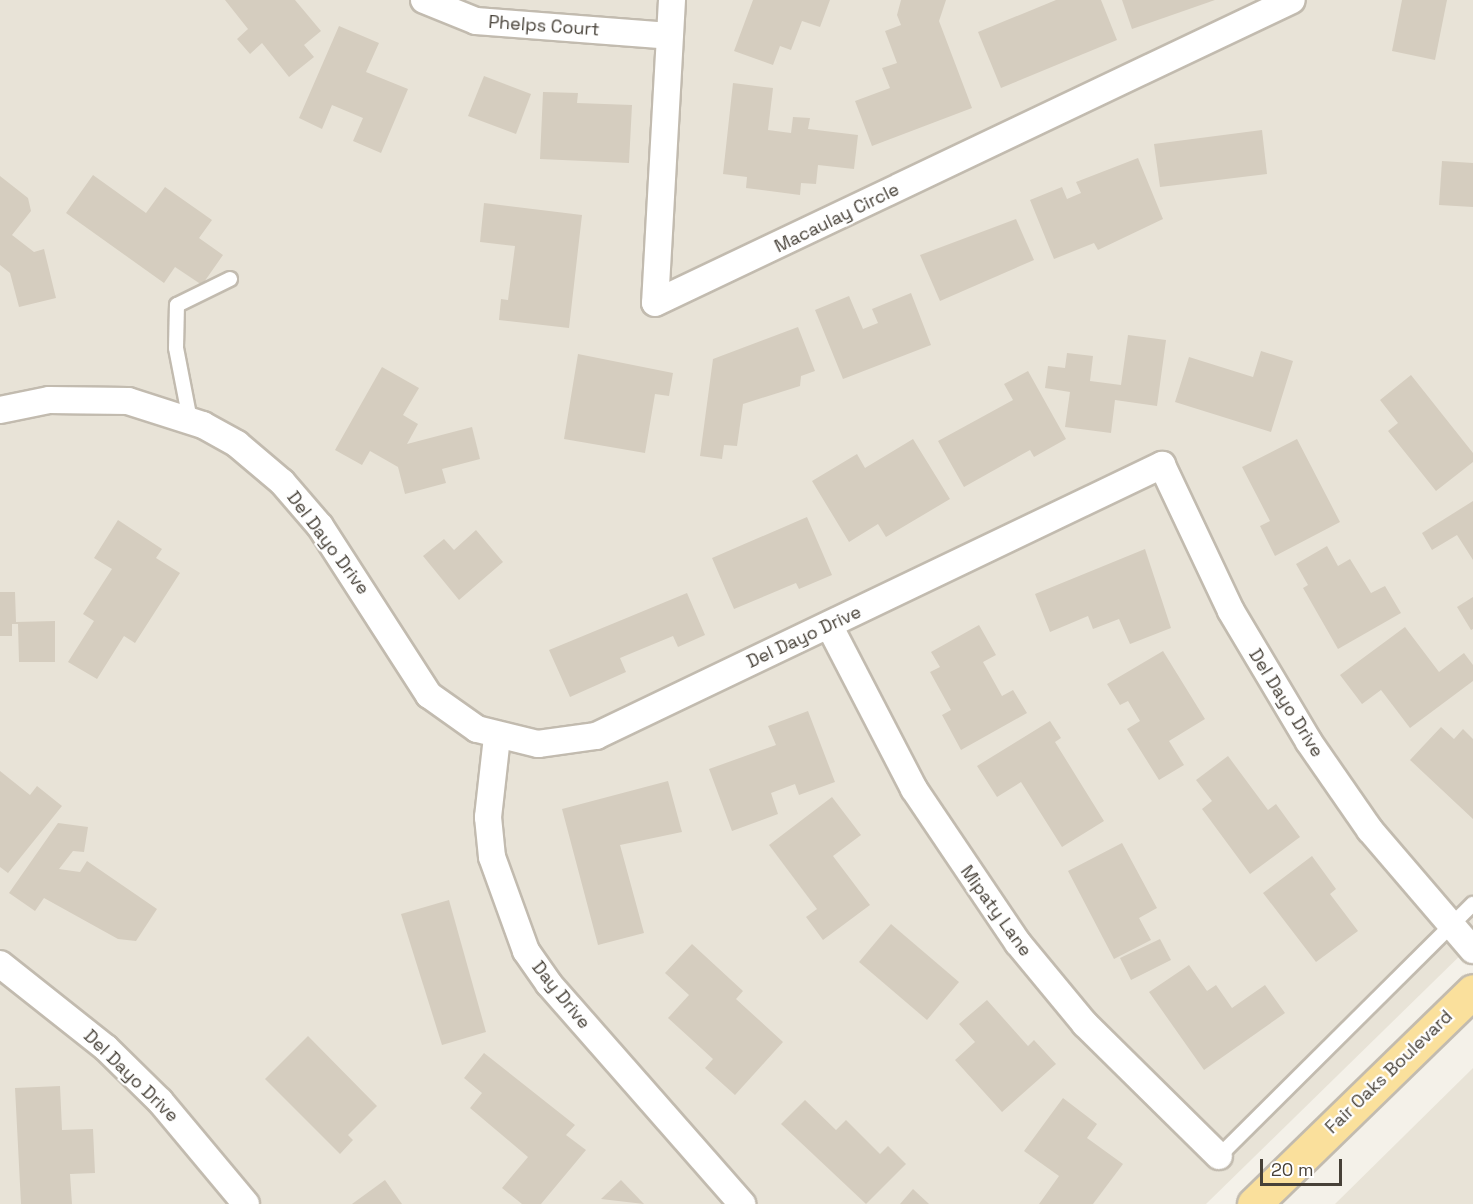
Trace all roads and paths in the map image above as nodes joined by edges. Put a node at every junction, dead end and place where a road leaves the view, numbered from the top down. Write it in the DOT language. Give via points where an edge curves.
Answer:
graph roads {
  1 [pos="424,0"];
  2 [pos="672,0"];
  3 [pos="1292,0"];
  4 [pos="669,36"];
  5 [pos="230,279"];
  6 [pos="0,410"];
  7 [pos="190,420"];
  8 [pos="829,625"];
  9 [pos="497,737"];
  10 [pos="1473,904"];
  11 [pos="1450,926"];
  12 [pos="1473,950"];
  13 [pos="0,964"];
  14 [pos="1473,992"];
  15 [pos="1219,1156"];
  16 [pos="246,1204"];
  17 [pos="742,1204"];
  18 [pos="1254,1204"];
  1 -- 4 [label="street, Phelps Court" via="477,21"];
  2 -- 4 [label="street, Macaulay Circle"];
  3 -- 4 [label="street, Macaulay Circle" via="655,303"];
  5 -- 7 [label="lane" via="177,305 176,348"];
  6 -- 7 [label="street, Del Dayo Drive" via="88,398 128,401"];
  7 -- 9 [label="street, Del Dayo Drive" via="237,444 282,482 368,595 417,680 452,714"];
  8 -- 9 [label="street, Del Dayo Drive" via="596,736 538,744"];
  8 -- 11 [label="street, Del Dayo Drive" via="1162,465 1231,611 1309,742 1370,830"];
  8 -- 15 [label="street, Mipaty Lane" via="914,789 1018,943 1085,1023"];
  9 -- 17 [label="street, Day Drive" via="488,817 492,857 526,951 549,984"];
  10 -- 11 [label="lane"];
  11 -- 12 [label="street, Del Dayo Drive"];
  11 -- 15 [label="lane"];
  13 -- 16 [label="street, Del Dayo Drive" via="82,1028 160,1101"];
  14 -- 18 [label="main road, Fair Oaks Boulevard"];
}
